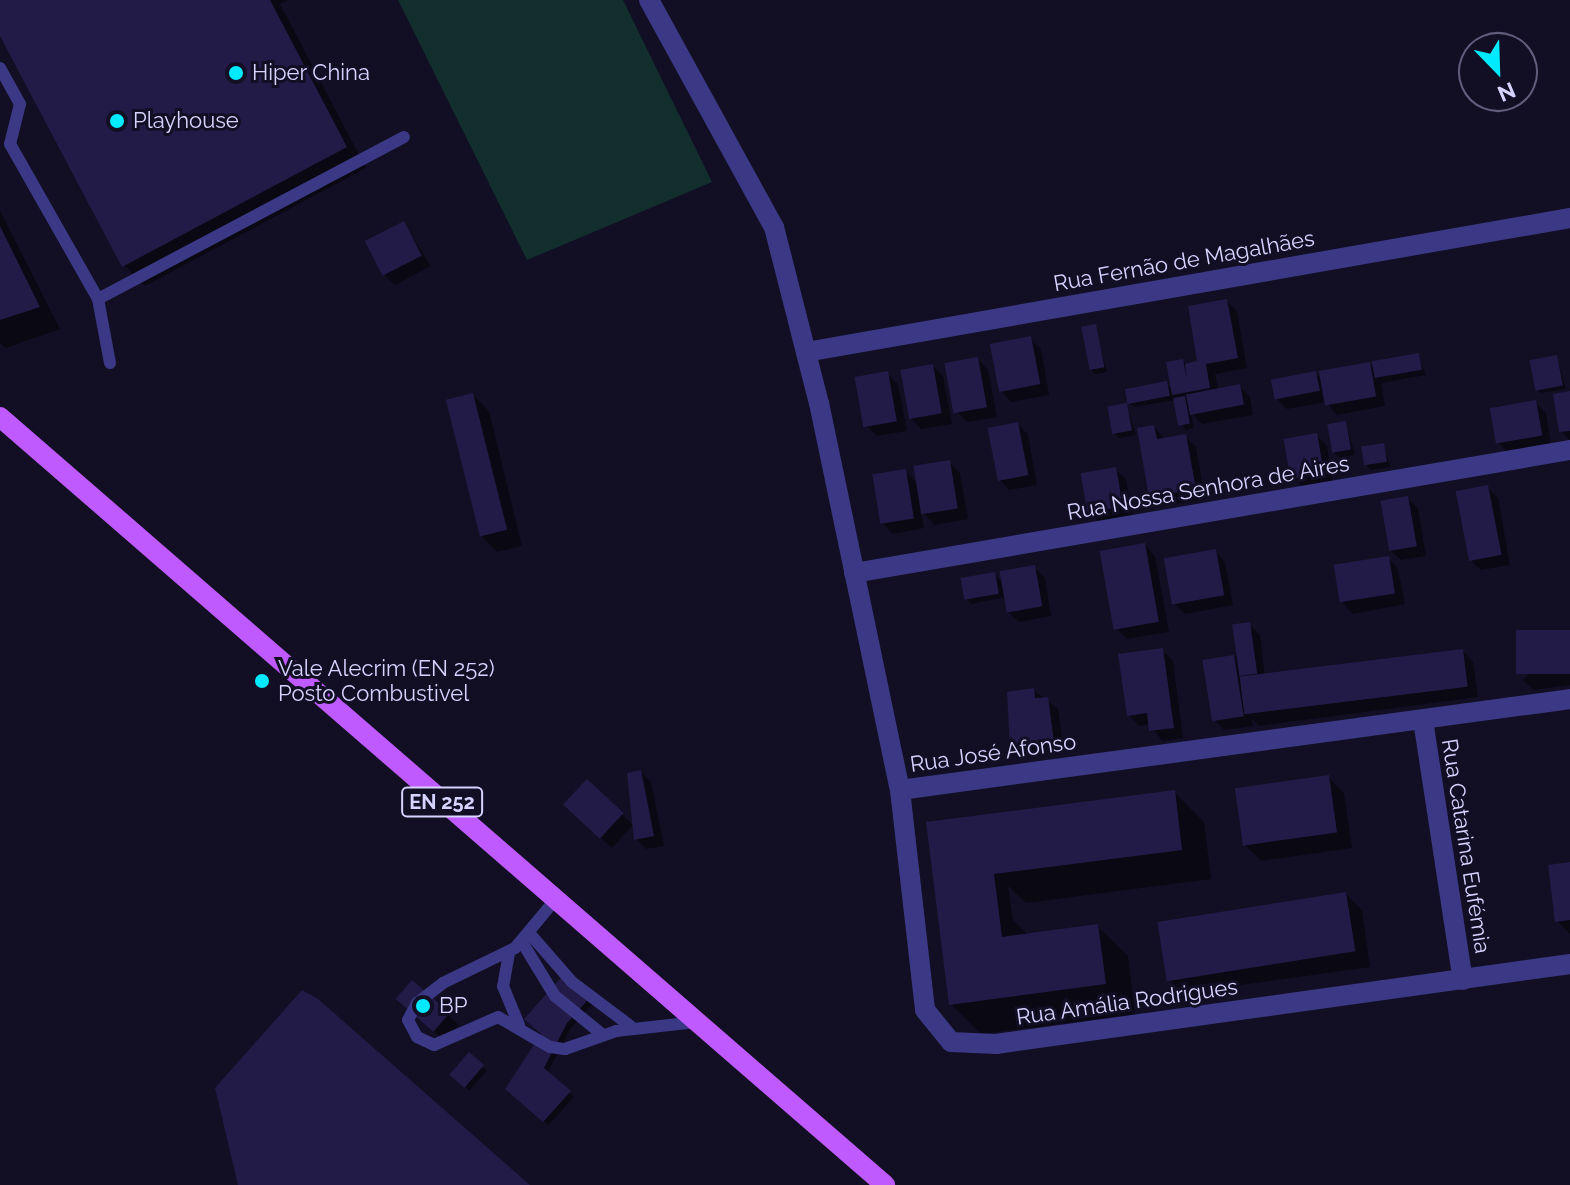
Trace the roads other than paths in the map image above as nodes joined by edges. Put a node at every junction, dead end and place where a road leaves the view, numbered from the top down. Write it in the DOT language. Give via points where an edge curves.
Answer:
graph roads {
  1 [pos="649,0"];
  2 [pos="0,68"];
  3 [pos="404,137"];
  4 [pos="1570,218"];
  5 [pos="98,299"];
  6 [pos="806,352"];
  7 [pos="110,363"];
  8 [pos="0,417"];
  9 [pos="1570,450"];
  10 [pos="854,573"];
  11 [pos="1570,699"];
  12 [pos="1423,720"];
  13 [pos="900,790"];
  14 [pos="555,900"];
  15 [pos="526,938"];
  16 [pos="509,953"];
  17 [pos="1570,964"];
  18 [pos="1463,980"];
  19 [pos="696,1022"];
  20 [pos="521,1027"];
  21 [pos="634,1028"];
  22 [pos="603,1035"];
  23 [pos="885,1185"];
  1 -- 6 [label="street, Rua José Afonso" via="774,227"];
  2 -- 5 [label="lane" via="20,104 10,144"];
  3 -- 5 [label="lane"];
  4 -- 6 [label="street, Rua Fernão de Magalhães"];
  5 -- 7 [label="lane"];
  6 -- 10 [label="street, Rua José Afonso"];
  8 -- 14 [label="main road, EN 252"];
  9 -- 10 [label="street, Rua Nossa Senhora de Aires"];
  10 -- 13 [label="street, Rua José Afonso"];
  11 -- 12 [label="street, Rua José Afonso"];
  12 -- 13 [label="street, Rua José Afonso"];
  12 -- 18 [label="street, Rua Catarina Eufémia"];
  13 -- 18 [label="street, Rua Amália Rodrigues" via="925,1010 951,1042 996,1044"];
  14 -- 15 [label="lane"];
  14 -- 19 [label="main road, EN 252"];
  15 -- 16 [label="lane"];
  15 -- 21 [label="lane" via="572,982"];
  15 -- 22 [label="lane" via="555,996"];
  16 -- 20 [label="lane" via="503,986"];
  16 -- 20 [label="lane" via="432,990 412,1009 408,1026 423,1042 434,1045 493,1018"];
  17 -- 18 [label="street, Rua Amália Rodrigues"];
  19 -- 21 [label="lane"];
  19 -- 23 [label="main road, EN 252"];
  20 -- 22 [label="lane" via="560,1050"];
  21 -- 22 [label="lane"];
}
